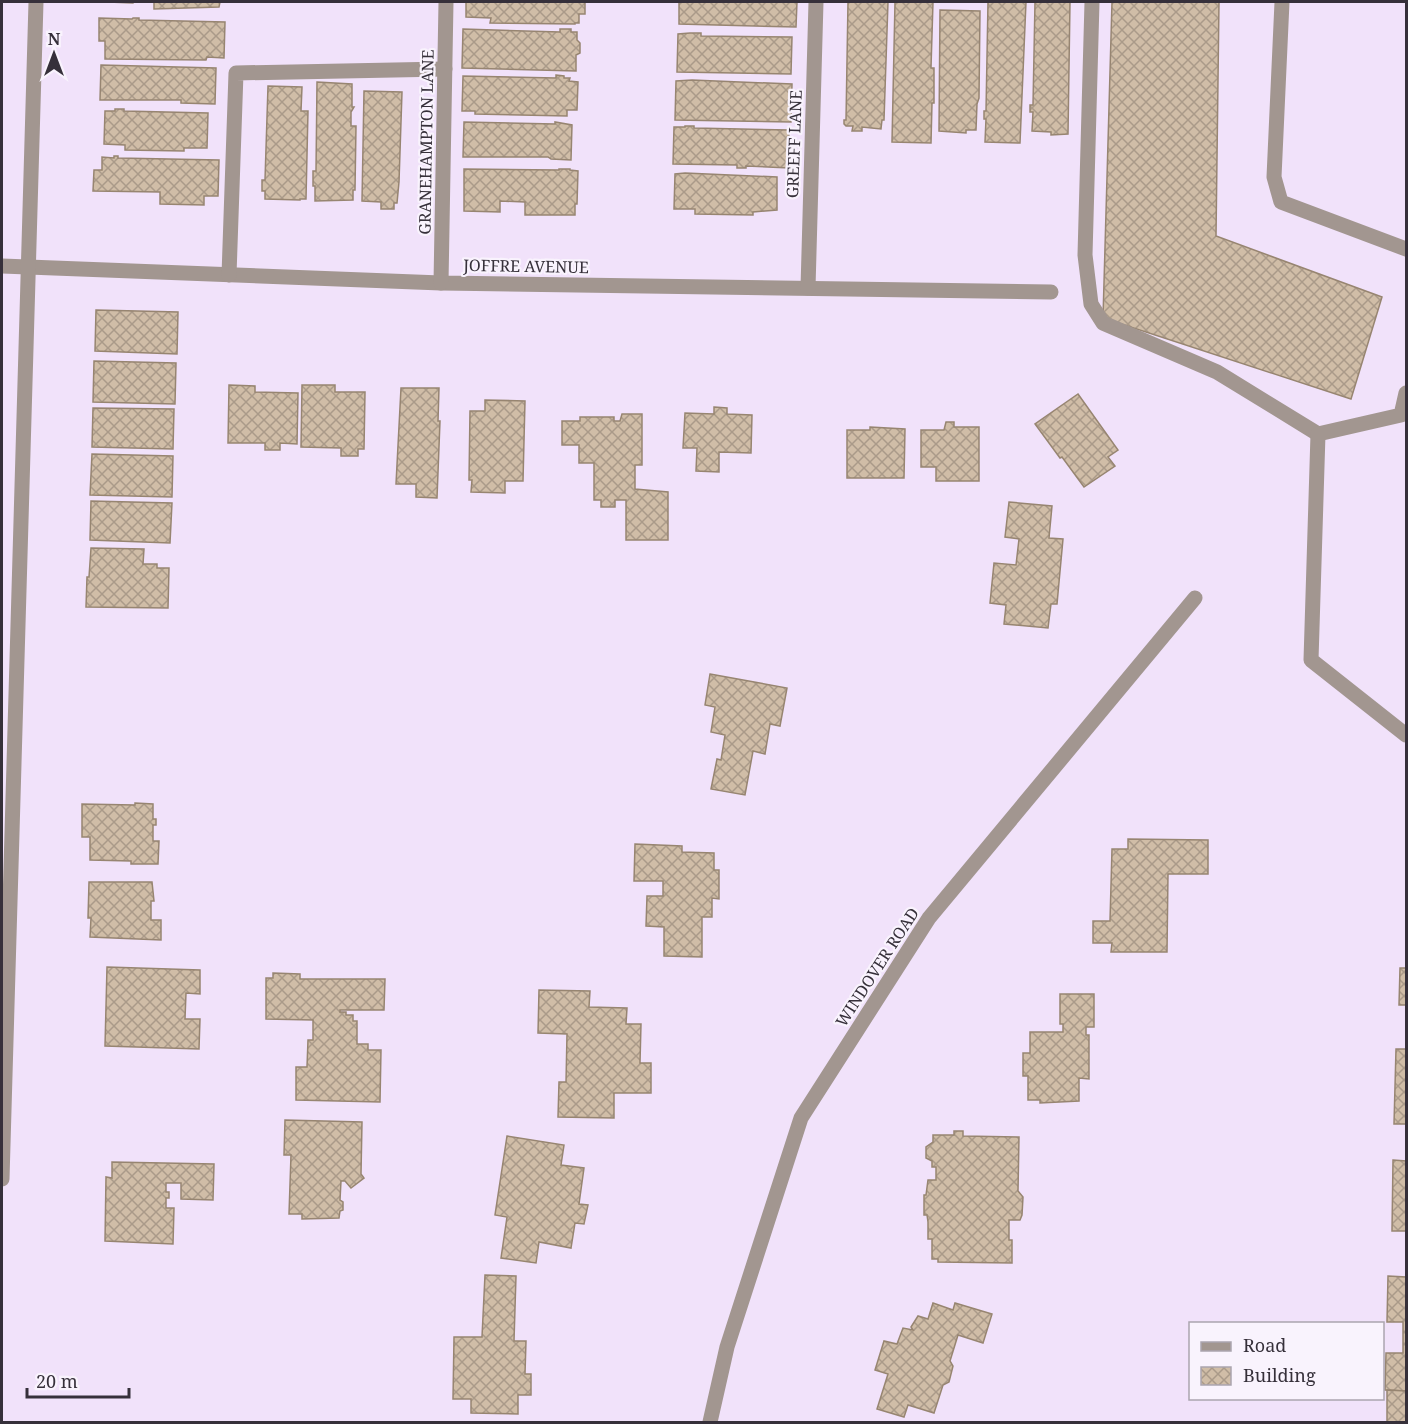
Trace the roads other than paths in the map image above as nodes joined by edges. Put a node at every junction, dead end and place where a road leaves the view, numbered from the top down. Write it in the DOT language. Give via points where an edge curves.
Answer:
graph roads {
  1 [pos="36,2"];
  2 [pos="446,2"];
  3 [pos="816,2"];
  4 [pos="1092,2"];
  5 [pos="1282,2"];
  6 [pos="445,69"];
  7 [pos="1407,249"];
  8 [pos="2,266"];
  9 [pos="29,267"];
  10 [pos="229,275"];
  11 [pos="441,283"];
  12 [pos="808,288"];
  13 [pos="1051,292"];
  14 [pos="1407,393"];
  15 [pos="1318,434"];
  16 [pos="1195,598"];
  17 [pos="1407,735"];
  18 [pos="2,1179"];
  19 [pos="710,1422"];
  1 -- 9 [label="street"];
  2 -- 6 [label="street, GRANEHAMPTON LANE"];
  3 -- 12 [label="street, GREEFF LANE"];
  4 -- 15 [label="street" via="1085,255 1091,304 1103,322 1217,372"];
  5 -- 7 [label="street" via="1274,177 1281,202"];
  6 -- 10 [label="street" via="236,73"];
  6 -- 11 [label="street, GRANEHAMPTON LANE"];
  8 -- 9 [label="street, JOFFRE AVENUE"];
  9 -- 10 [label="street, JOFFRE AVENUE"];
  9 -- 18 [label="street"];
  10 -- 11 [label="street, JOFFRE AVENUE"];
  11 -- 12 [label="street, JOFFRE AVENUE"];
  12 -- 13 [label="street, JOFFRE AVENUE"];
  14 -- 15 [label="street" via="1401,415"];
  15 -- 17 [label="street" via="1311,660"];
  16 -- 19 [label="street, WINDOVER ROAD" via="929,918 801,1118 727,1347"];
}
